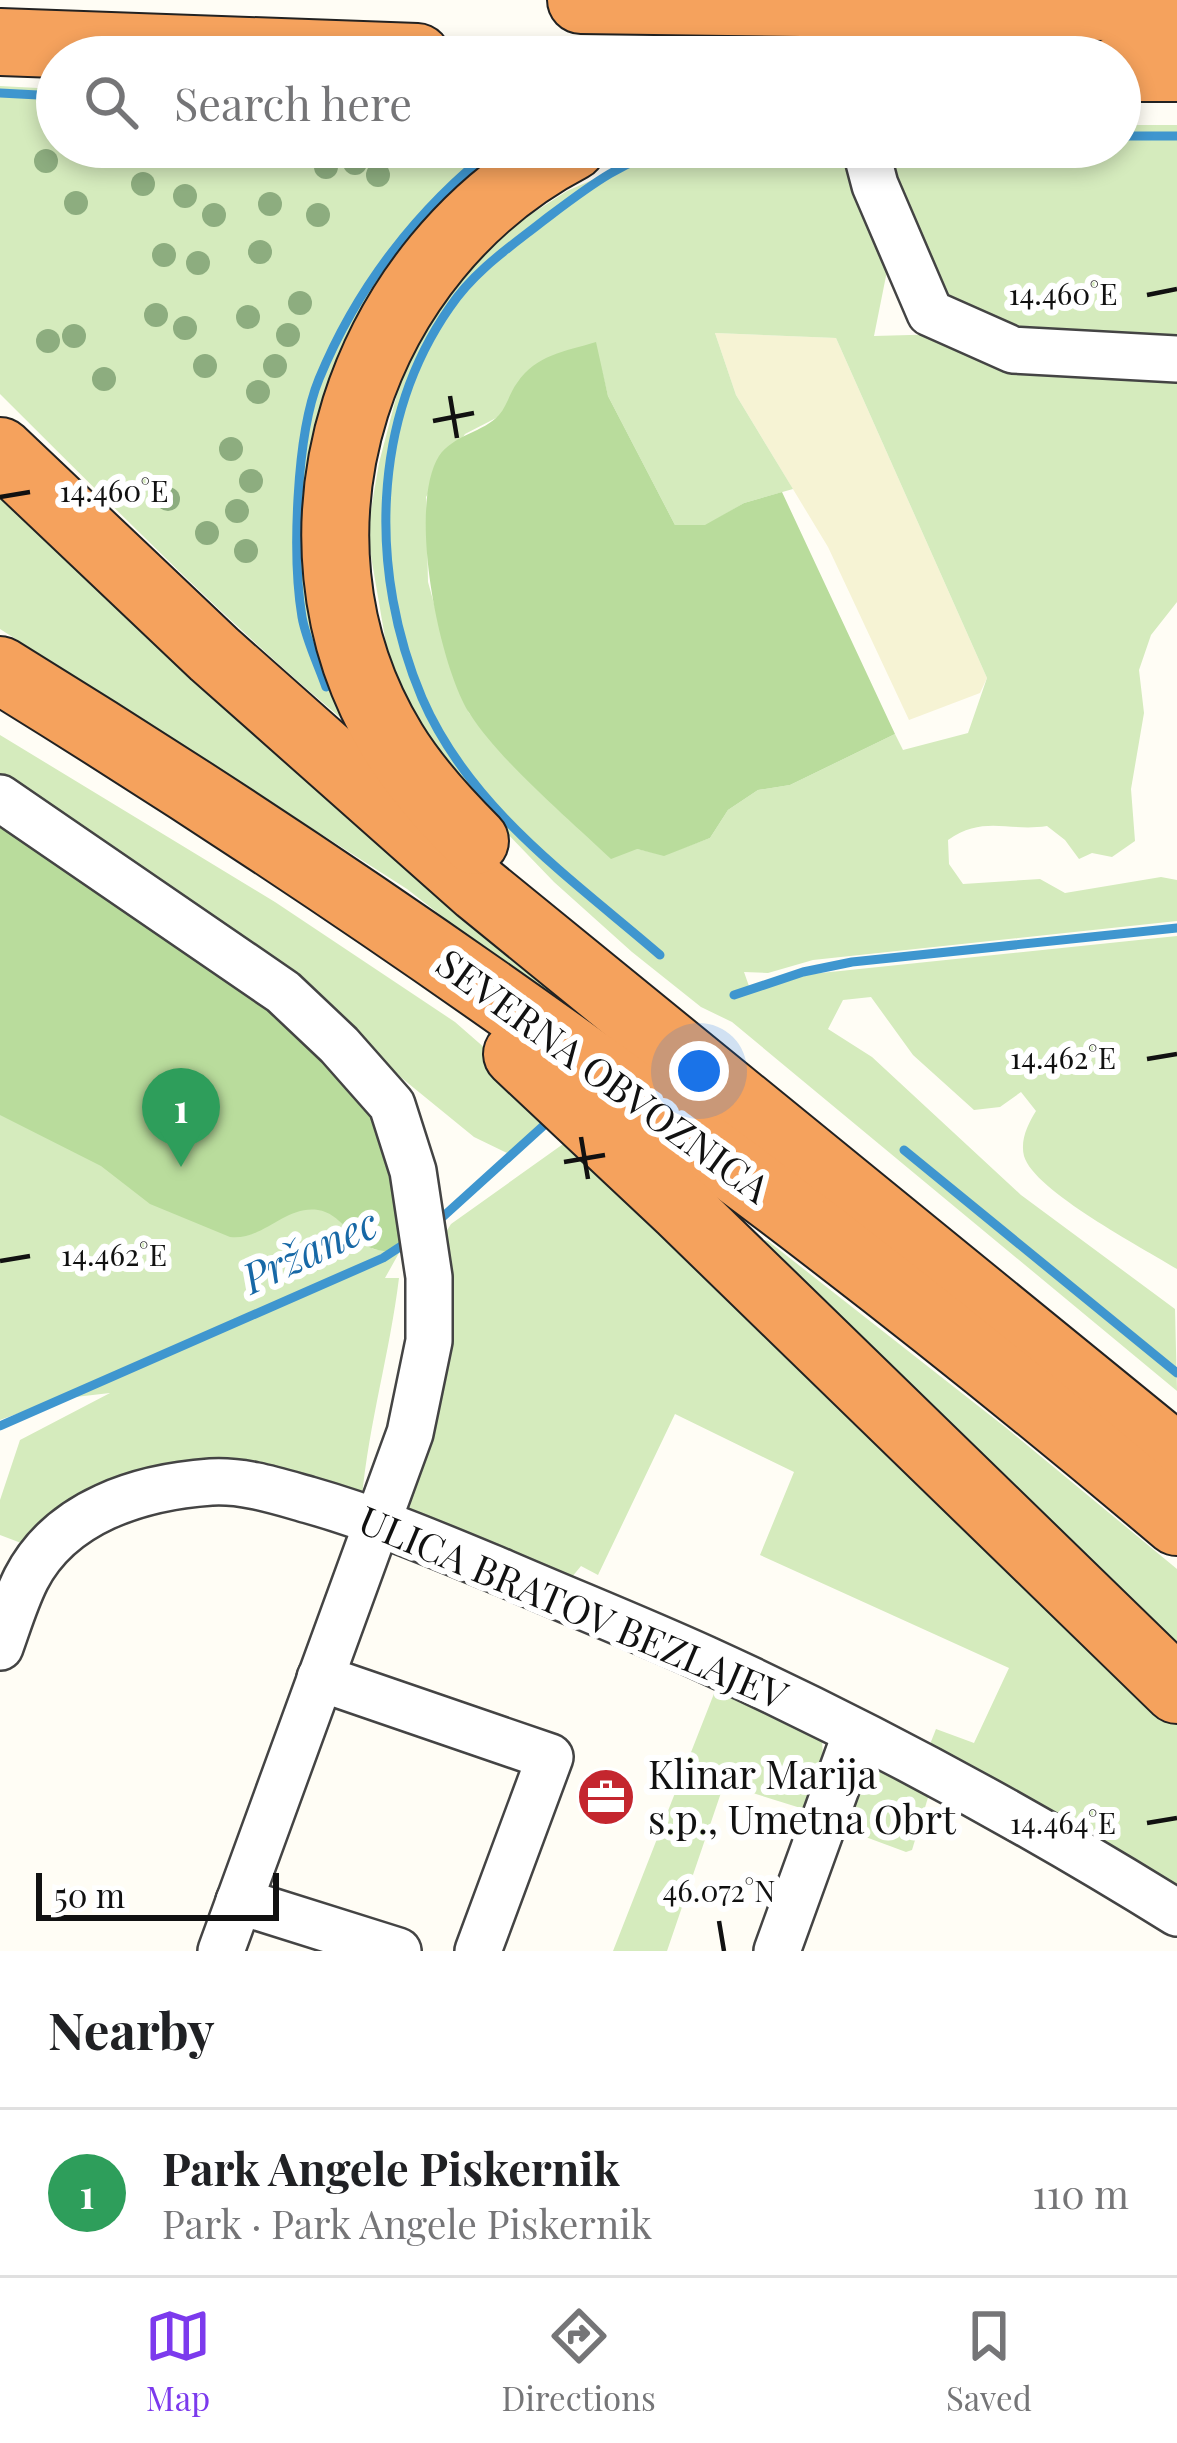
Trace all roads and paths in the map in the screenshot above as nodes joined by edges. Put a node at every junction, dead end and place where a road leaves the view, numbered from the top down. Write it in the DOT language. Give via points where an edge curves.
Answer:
graph roads {
  1 [pos="580,0"];
  2 [pos="1177,8"];
  3 [pos="0,42"];
  4 [pos="36,43"];
  5 [pos="1141,68"];
  6 [pos="1177,68"];
  7 [pos="536,168"];
  8 [pos="871,168"];
  9 [pos="1177,359"];
  10 [pos="0,452"];
  11 [pos="0,670"];
  12 [pos="0,798"];
  13 [pos="301,861"];
  14 [pos="606,993"];
  15 [pos="1177,1458"];
  16 [pos="378,1520"];
  17 [pos="1177,1522"];
  18 [pos="0,1647"];
  19 [pos="320,1678"];
  20 [pos="1177,1690"];
  21 [pos="856,1733"];
  22 [pos="239,1901"];
  23 [pos="1177,1913"];
  24 [pos="221,1951"];
  25 [pos="398,1951"];
  26 [pos="478,1951"];
  27 [pos="777,1951"];
  1 -- 2 [label="highway"];
  3 -- 4 [label="highway"];
  5 -- 6 [label="highway"];
  7 -- 14 [label="highway" via="473,216 388,324 351,424 339,489 340,581 367,688 394,743"];
  8 -- 9 [label="street" via="930,313 1013,350"];
  10 -- 14 [label="highway" via="346,773"];
  11 -- 13 [label="highway, SEVERNA OBVOZNICA"];
  12 -- 16 [label="street" via="283,992 392,1105 413,1171 429,1341 410,1433"];
  13 -- 17 [label="highway, SEVERNA OBVOZNICA" via="742,1175"];
  13 -- 20 [label="highway" via="355,932 530,1066"];
  14 -- 15 [label="highway, SEVERNA OBVOZNICA"];
  16 -- 18 [label="street, ULICA BRATOV BEZLAJEV" via="265,1487 215,1481 148,1490 96,1510 40,1558"];
  16 -- 19 [label="street"];
  16 -- 21 [label="street, ULICA BRATOV BEZLAJEV" via="703,1658"];
  19 -- 22 [label="street"];
  19 -- 26 [label="street" via="550,1757"];
  21 -- 23 [label="street, ULICA BRATOV BEZLAJEV"];
  21 -- 27 [label="street"];
  22 -- 24 [label="street"];
  22 -- 25 [label="street"];
}
